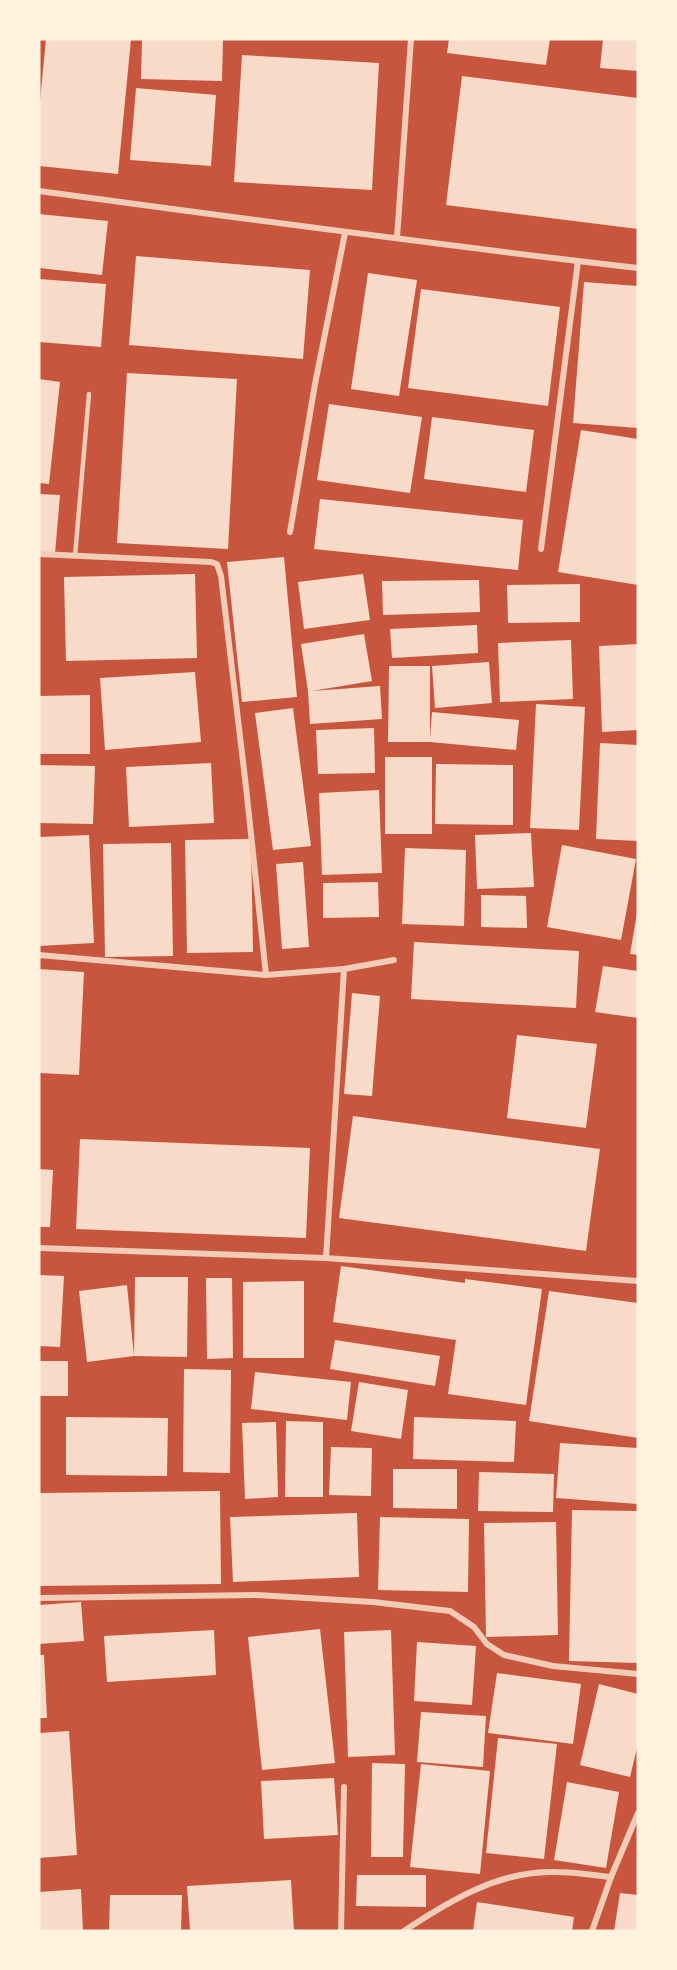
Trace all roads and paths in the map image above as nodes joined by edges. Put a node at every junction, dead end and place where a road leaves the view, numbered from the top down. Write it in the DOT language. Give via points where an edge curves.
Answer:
graph roads {
  1 [pos="411,39"];
  2 [pos="39,191"];
  3 [pos="345,233"];
  4 [pos="397,238"];
  5 [pos="578,261"];
  6 [pos="638,268"];
  7 [pos="89,394"];
  8 [pos="290,532"];
  9 [pos="541,549"];
  10 [pos="39,554"];
  11 [pos="75,556"];
  12 [pos="39,955"];
  13 [pos="394,960"];
  14 [pos="344,969"];
  15 [pos="266,975"];
  16 [pos="39,1248"];
  17 [pos="326,1258"];
  18 [pos="638,1281"];
  19 [pos="39,1598"];
  20 [pos="638,1674"];
  21 [pos="344,1787"];
  22 [pos="638,1813"];
  23 [pos="611,1877"];
  24 [pos="341,1931"];
  25 [pos="404,1931"];
  26 [pos="592,1931"];
  1 -- 4 [label="street"];
  2 -- 3 [label="street"];
  3 -- 4 [label="street"];
  3 -- 8 [label="street"];
  4 -- 5 [label="street"];
  5 -- 6 [label="street"];
  5 -- 9 [label="street"];
  7 -- 11 [label="lane"];
  10 -- 11 [label="street"];
  11 -- 15 [label="street" via="217,564"];
  12 -- 15 [label="street"];
  13 -- 14 [label="street"];
  14 -- 15 [label="street"];
  14 -- 17 [label="street"];
  16 -- 17 [label="street"];
  17 -- 18 [label="street"];
  19 -- 20 [label="street" via="257,1595 450,1611 504,1655 553,1666"];
  21 -- 24 [label="street"];
  22 -- 23 [label="street"];
  23 -- 25 [label="street" via="554,1872 522,1875 464,1893"];
  23 -- 26 [label="street"];
}
